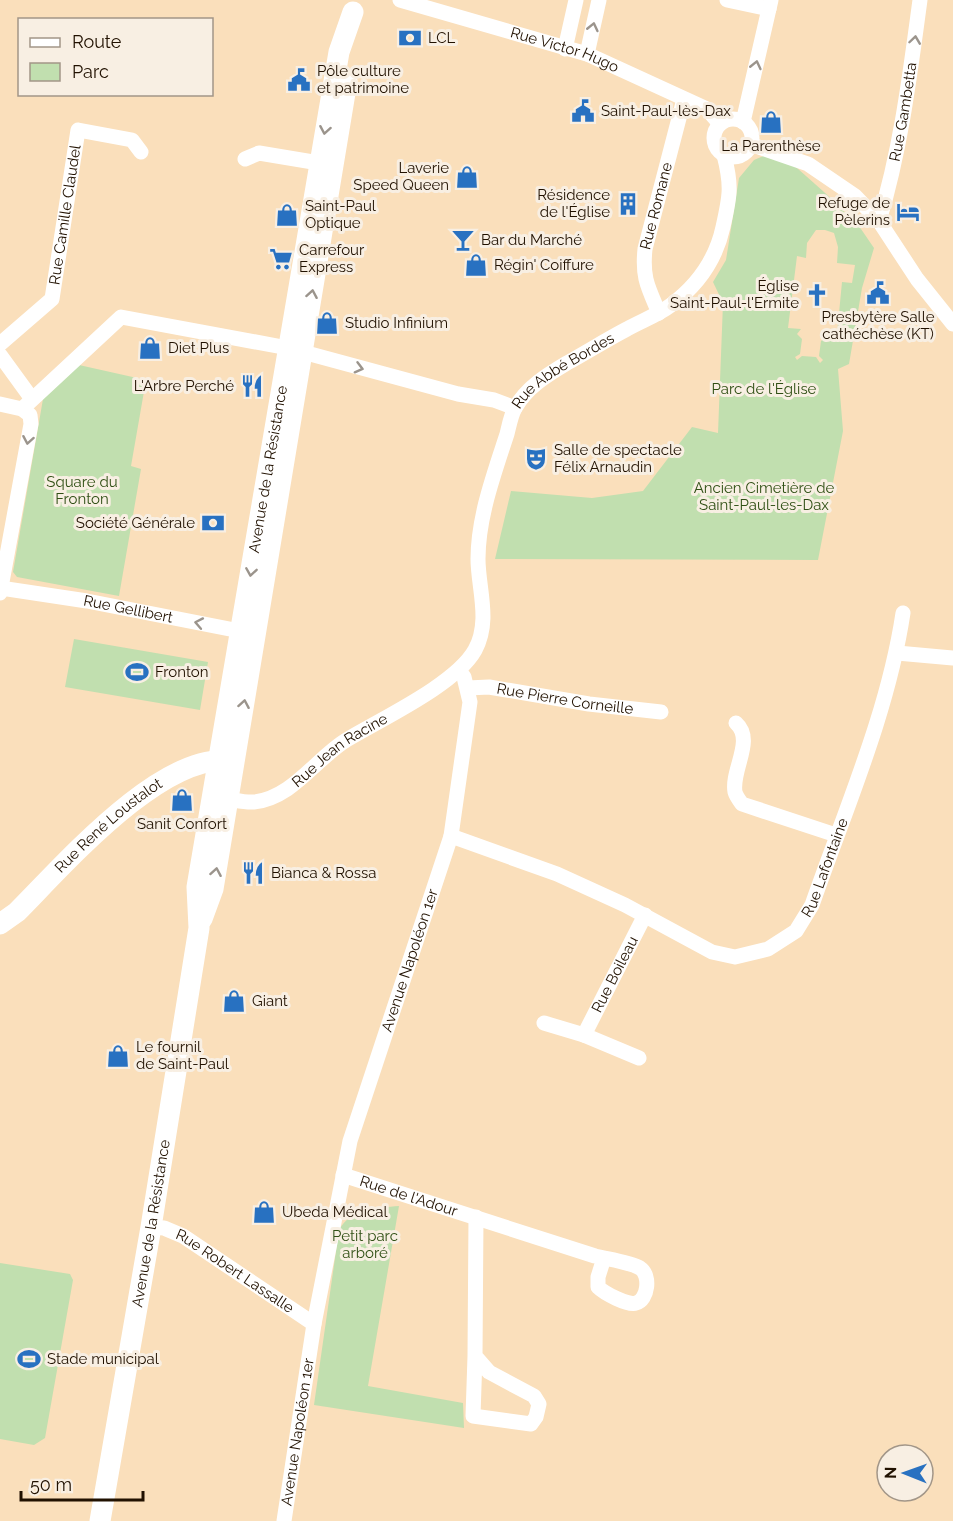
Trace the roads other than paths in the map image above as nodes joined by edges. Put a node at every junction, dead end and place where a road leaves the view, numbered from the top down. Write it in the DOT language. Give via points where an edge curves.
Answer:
graph roads {
  1 [pos="400,0"];
  2 [pos="576,0"];
  3 [pos="599,0"];
  4 [pos="727,0"];
  5 [pos="920,0"];
  6 [pos="770,5"];
  7 [pos="354,6"];
  8 [pos="566,49"];
  9 [pos="587,54"];
  10 [pos="684,99"];
  11 [pos="743,122"];
  12 [pos="720,124"];
  13 [pos="750,144"];
  14 [pos="141,152"];
  15 [pos="724,155"];
  16 [pos="245,159"];
  17 [pos="319,163"];
  18 [pos="879,221"];
  19 [pos="659,313"];
  20 [pos="953,324"];
  21 [pos="0,344"];
  22 [pos="295,350"];
  23 [pos="0,355"];
  24 [pos="0,404"];
  25 [pos="27,404"];
  26 [pos="515,408"];
  27 [pos="0,590"];
  28 [pos="903,614"];
  29 [pos="249,633"];
  30 [pos="897,653"];
  31 [pos="953,658"];
  32 [pos="459,670"];
  33 [pos="468,688"];
  34 [pos="661,712"];
  35 [pos="736,723"];
  36 [pos="227,761"];
  37 [pos="220,798"];
  38 [pos="836,835"];
  39 [pos="451,836"];
  40 [pos="645,915"];
  41 [pos="0,924"];
  42 [pos="544,1023"];
  43 [pos="584,1035"];
  44 [pos="639,1058"];
  45 [pos="343,1175"];
  46 [pos="476,1217"];
  47 [pos="150,1227"];
  48 [pos="604,1258"];
  49 [pos="314,1324"];
  50 [pos="475,1356"];
  51 [pos="100,1521"];
  52 [pos="284,1521"];
  1 -- 8 [label="street, Rue Victor Hugo"];
  2 -- 8 [label="street"];
  9 -- 3 [label="street, one-way"];
  4 -- 6 [label="street"];
  18 -- 5 [label="street, Rue Gambetta, one-way" via="892,178"];
  11 -- 6 [label="street, one-way"];
  7 -- 17 [label="main road, Avenue de la Résistance, one-way" via="339,52"];
  22 -- 7 [label="main road, Avenue de la Résistance, one-way" via="342,121"];
  8 -- 9 [label="street, Rue Victor Hugo"];
  9 -- 10 [label="street, Rue Victor Hugo"];
  10 -- 12 [label="street, Rue Victor Hugo" via="706,109"];
  10 -- 19 [label="street, Rue Romane" via="644,259 646,282"];
  11 -- 12 [label="street" via="731,119"];
  11 -- 13 [label="street" via="750,130"];
  12 -- 15 [label="street" via="714,142"];
  13 -- 15 [label="street" via="739,156"];
  13 -- 18 [label="street" via="808,164 855,196"];
  14 -- 21 [label="street, Rue Camille Claudel" via="132,140 78,130 51,299"];
  15 -- 19 [label="street, Rue Abbé Bordes" via="731,185 718,247 692,287"];
  16 -- 17 [label="street" via="260,153"];
  17 -- 22 [label="main road, Avenue de la Résistance"];
  18 -- 20 [label="street"];
  19 -- 26 [label="street, Rue Abbé Bordes" via="544,376"];
  22 -- 25 [label="street" via="121,317"];
  22 -- 26 [label="street, Rue Abbé Bordes, one-way"];
  22 -- 29 [label="main road, Avenue de la Résistance"];
  23 -- 25 [label="street"];
  24 -- 25 [label="street"];
  25 -- 27 [label="street, one-way" via="31,424"];
  26 -- 32 [label="street" via="494,471 481,531 478,560 482,627 476,649"];
  29 -- 27 [label="street, Rue Gellibert, one-way" via="87,601"];
  28 -- 30 [label="street, Rue Lafontaine"];
  29 -- 36 [label="main road, Avenue de la Résistance"];
  30 -- 31 [label="street"];
  30 -- 38 [label="street, Rue Lafontaine"];
  32 -- 33 [label="street, Avenue Napoléon 1er"];
  32 -- 37 [label="street, Rue Jean Racine" via="341,743 291,787 255,802"];
  33 -- 34 [label="street, Rue Pierre Corneille" via="489,687"];
  33 -- 39 [label="street, Avenue Napoléon 1er" via="470,702"];
  35 -- 38 [label="street" via="742,728 744,740 735,781 735,794 742,804"];
  36 -- 37 [label="main road, Avenue de la Résistance"];
  36 -- 41 [label="main road, Rue René Loustalot" via="198,763 182,770 125,806"];
  37 -- 47 [label="main road, Avenue de la Résistance" via="213,889 199,928"];
  38 -- 40 [label="street, Rue Lafontaine" via="812,905 796,931 768,949 735,957 712,952"];
  39 -- 40 [label="street, Rue Lafontaine" via="557,874"];
  39 -- 45 [label="street, Avenue Napoléon 1er" via="350,1141"];
  40 -- 43 [label="street, Rue Boileau"];
  42 -- 43 [label="street"];
  43 -- 44 [label="street"];
  45 -- 46 [label="street, Rue de l'Adour"];
  45 -- 49 [label="street, Avenue Napoléon 1er"];
  46 -- 48 [label="street, Rue de l'Adour"];
  46 -- 50 [label="street, Rue de l'Adour"];
  47 -- 49 [label="street, Rue Robert Lassalle" via="183,1236"];
  47 -- 51 [label="main road, Avenue de la Résistance"];
  49 -- 52 [label="street, Avenue Napoléon 1er"];
  50 -- 50 [label="street, Rue de l'Adour" via="473,1416 531,1424 539,1404 534,1396 489,1372"];
}
